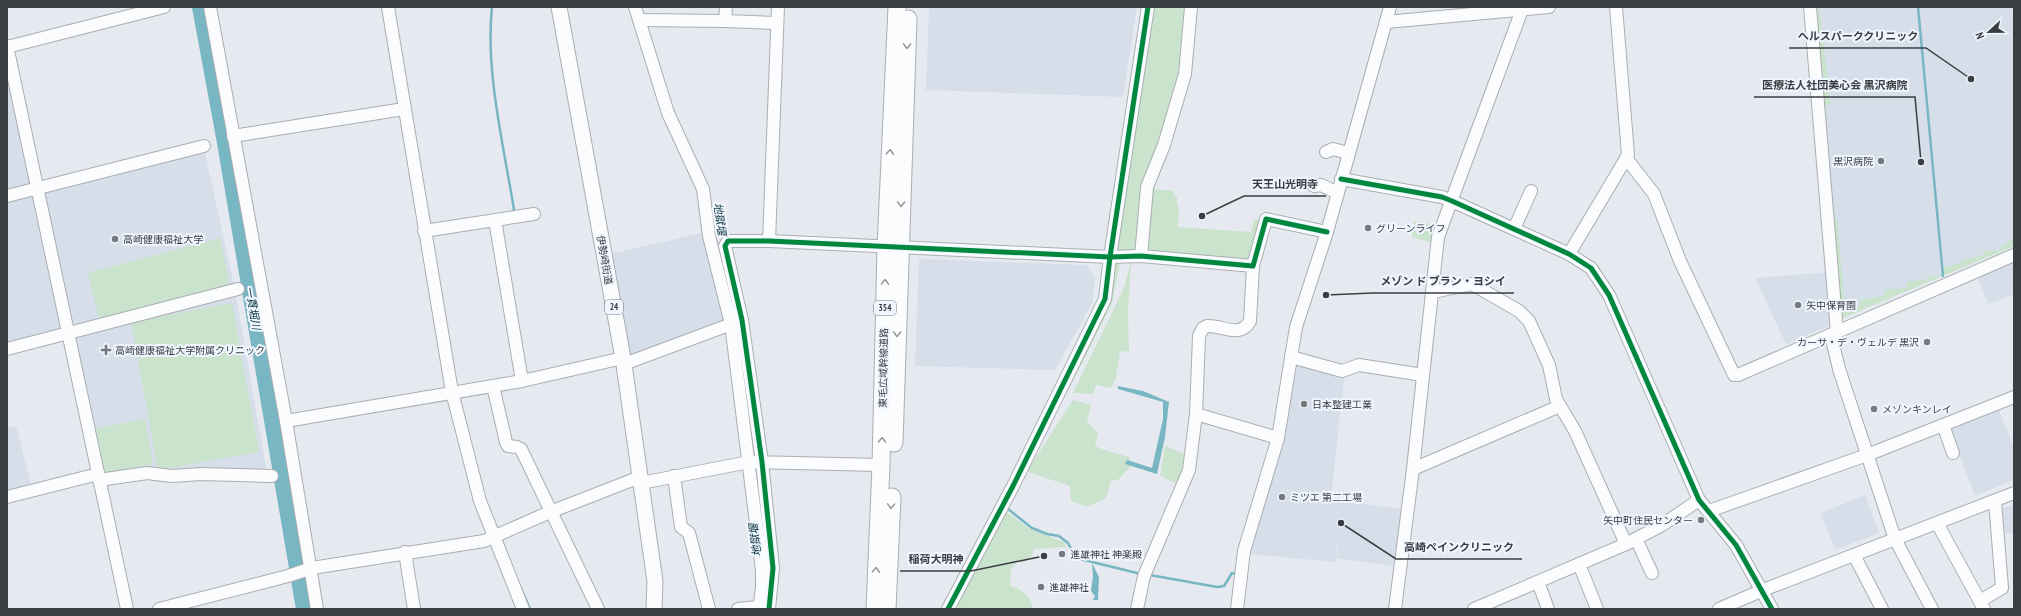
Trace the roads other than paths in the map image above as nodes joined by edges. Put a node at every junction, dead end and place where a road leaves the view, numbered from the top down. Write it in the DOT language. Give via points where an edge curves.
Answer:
graph roads {
  1 [pos="164,7"];
  2 [pos="210,7"];
  3 [pos="388,7"];
  4 [pos="559,7"];
  5 [pos="635,7"];
  6 [pos="726,7"];
  7 [pos="778,7"];
  8 [pos="897,7"];
  9 [pos="909,7"];
  10 [pos="1148,7"];
  11 [pos="1191,7"];
  12 [pos="1390,7"];
  13 [pos="1550,7"];
  14 [pos="1616,7"];
  15 [pos="1810,7"];
  16 [pos="1523,8"];
  17 [pos="639,20"];
  18 [pos="725,21"];
  19 [pos="1386,22"];
  20 [pos="778,23"];
  21 [pos="7,47"];
  22 [pos="404,108"];
  23 [pos="233,136"];
  24 [pos="204,146"];
  25 [pos="1326,152"];
  26 [pos="1348,153"];
  27 [pos="1626,158"];
  28 [pos="1341,179"];
  29 [pos="1314,186"];
  30 [pos="37,188"];
  31 [pos="1531,191"];
  32 [pos="1338,193"];
  33 [pos="7,196"];
  34 [pos="1452,201"];
  35 [pos="534,214"];
  36 [pos="495,220"];
  37 [pos="1514,229"];
  38 [pos="424,231"];
  39 [pos="1327,232"];
  40 [pos="769,241"];
  41 [pos="893,247"];
  42 [pos="1569,254"];
  43 [pos="2014,255"];
  44 [pos="1140,256"];
  45 [pos="1110,257"];
  46 [pos="1253,266"];
  47 [pos="238,289"];
  48 [pos="1433,292"];
  49 [pos="736,322"];
  50 [pos="68,333"];
  51 [pos="1834,334"];
  52 [pos="7,349"];
  53 [pos="1291,357"];
  54 [pos="623,361"];
  55 [pos="1424,375"];
  56 [pos="522,381"];
  57 [pos="493,386"];
  58 [pos="452,392"];
  59 [pos="2014,397"];
  60 [pos="1560,406"];
  61 [pos="1196,414"];
  62 [pos="286,421"];
  63 [pos="1942,425"];
  64 [pos="1278,438"];
  65 [pos="1953,453"];
  66 [pos="1867,455"];
  67 [pos="749,462"];
  68 [pos="762,462"];
  69 [pos="881,465"];
  70 [pos="1413,469"];
  71 [pos="272,476"];
  72 [pos="674,476"];
  73 [pos="99,477"];
  74 [pos="641,480"];
  75 [pos="2014,493"];
  76 [pos="7,497"];
  77 [pos="1699,500"];
  78 [pos="1995,501"];
  79 [pos="550,512"];
  80 [pos="1709,512"];
  81 [pos="1937,523"];
  82 [pos="493,536"];
  83 [pos="1895,539"];
  84 [pos="1631,541"];
  85 [pos="405,552"];
  86 [pos="1854,555"];
  87 [pos="1579,564"];
  88 [pos="310,569"];
  89 [pos="1652,573"];
  90 [pos="1538,582"];
  91 [pos="1763,590"];
  92 [pos="1982,605"];
  93 [pos="764,607"];
  94 [pos="127,609"];
  95 [pos="159,609"];
  96 [pos="317,609"];
  97 [pos="414,609"];
  98 [pos="523,609"];
  99 [pos="598,609"];
  100 [pos="654,609"];
  101 [pos="709,609"];
  102 [pos="738,609"];
  103 [pos="875,609"];
  104 [pos="887,609"];
  105 [pos="948,609"];
  106 [pos="1137,609"];
  107 [pos="1237,609"];
  108 [pos="1395,609"];
  109 [pos="1474,609"];
  110 [pos="1548,609"];
  111 [pos="1597,609"];
  112 [pos="1719,609"];
  113 [pos="1772,609"];
  114 [pos="1882,609"];
  115 [pos="1932,609"];
  1 -- 21 [label="street"];
  2 -- 23 [label="street"];
  3 -- 22 [label="street"];
  4 -- 54 [label="main road, 伊勢崎街道 / 24"];
  5 -- 17 [label="street"];
  6 -- 18 [label="street"];
  7 -- 20 [label="street"];
  41 -- 8 [label="highway, 東毛広域幹線道路 / 354, one-way"];
  9 -- 41 [label="highway, 東毛広域幹線道路 / 354, one-way"];
  10 -- 45 [label="street"];
  11 -- 44 [label="street" via="1185,74 1164,145 1147,187"];
  12 -- 19 [label="street"];
  13 -- 16 [label="street"];
  14 -- 27 [label="street" via="1628,155"];
  15 -- 51 [label="street"];
  16 -- 19 [label="street"];
  16 -- 34 [label="street"];
  17 -- 18 [label="street"];
  17 -- 49 [label="street" via="668,113 704,189 709,236"];
  18 -- 20 [label="street"];
  19 -- 26 [label="street"];
  20 -- 40 [label="street"];
  21 -- 30 [label="street"];
  22 -- 23 [label="street"];
  22 -- 38 [label="street"];
  23 -- 62 [label="street"];
  24 -- 30 [label="street"];
  25 -- 26 [label="street" via="1333,149"];
  26 -- 28 [label="street"];
  27 -- 42 [label="street"];
  27 -- 51 [label="street" via="1654,194 1680,261 1734,375"];
  28 -- 32 [label="street"];
  28 -- 34 [label="street"];
  29 -- 32 [label="street" via="1321,185"];
  30 -- 33 [label="street"];
  30 -- 50 [label="street"];
  31 -- 37 [label="street"];
  32 -- 39 [label="street"];
  34 -- 37 [label="street"];
  34 -- 48 [label="street" via="1438,237"];
  35 -- 36 [label="street"];
  36 -- 38 [label="street"];
  36 -- 56 [label="street"];
  37 -- 42 [label="street"];
  38 -- 58 [label="street"];
  39 -- 46 [label="street" via="1266,219"];
  39 -- 53 [label="street" via="1296,326"];
  40 -- 41 [label="street"];
  40 -- 49 [label="street" via="728,241 725,246"];
  41 -- 45 [label="street"];
  69 -- 41 [label="highway, 東毛広域幹線道路 / 354, one-way"];
  41 -- 104 [label="highway, 東毛広域幹線道路 / 354, one-way"];
  42 -- 77 [label="street" via="1591,268 1609,295"];
  43 -- 51 [label="street"];
  44 -- 45 [label="street"];
  44 -- 46 [label="street"];
  45 -- 105 [label="street" via="1105,299"];
  46 -- 61 [label="street" via="1250,321 1247,326 1236,331 1207,326 1199,336"];
  47 -- 50 [label="street"];
  48 -- 55 [label="street"];
  48 -- 60 [label="street" via="1472,284 1519,312 1528,322 1549,365 1556,399"];
  49 -- 54 [label="street"];
  49 -- 67 [label="street"];
  49 -- 68 [label="street"];
  50 -- 52 [label="street"];
  50 -- 73 [label="street"];
  51 -- 66 [label="street" via="1839,369"];
  53 -- 55 [label="street" via="1342,371 1359,365"];
  53 -- 64 [label="street"];
  54 -- 56 [label="street"];
  54 -- 74 [label="main road, 伊勢崎街道 / 24"];
  55 -- 70 [label="street"];
  56 -- 57 [label="street"];
  57 -- 58 [label="street"];
  57 -- 79 [label="street" via="506,442 508,446 521,449"];
  58 -- 62 [label="street"];
  58 -- 82 [label="street" via="474,482"];
  59 -- 63 [label="street"];
  60 -- 70 [label="street"];
  60 -- 84 [label="street"];
  61 -- 64 [label="street"];
  61 -- 106 [label="street" via="1189,470 1144,576"];
  62 -- 88 [label="street"];
  63 -- 65 [label="street"];
  63 -- 66 [label="street"];
  64 -- 107 [label="street" via="1244,551"];
  66 -- 80 [label="street"];
  66 -- 83 [label="street"];
  67 -- 68 [label="street"];
  67 -- 72 [label="street"];
  67 -- 93 [label="street"];
  68 -- 69 [label="street"];
  68 -- 93 [label="street" via="774,568"];
  103 -- 69 [label="highway, 東毛広域幹線道路 / 354, one-way"];
  70 -- 108 [label="street"];
  71 -- 73 [label="street" via="172,476 147,473"];
  72 -- 74 [label="street"];
  72 -- 101 [label="street" via="681,527 689,533"];
  73 -- 76 [label="street"];
  73 -- 94 [label="street"];
  74 -- 79 [label="street"];
  74 -- 100 [label="main road, 伊勢崎街道 / 24" via="655,581"];
  75 -- 78 [label="street"];
  77 -- 80 [label="street"];
  77 -- 84 [label="street" via="1662,525"];
  78 -- 81 [label="street"];
  78 -- 92 [label="street" via="2002,588"];
  79 -- 82 [label="street"];
  79 -- 99 [label="street"];
  80 -- 91 [label="street" via="1736,545"];
  81 -- 83 [label="street"];
  81 -- 92 [label="street"];
  82 -- 85 [label="street" via="484,541"];
  82 -- 98 [label="street"];
  83 -- 86 [label="street"];
  83 -- 115 [label="street"];
  84 -- 87 [label="street"];
  84 -- 89 [label="street"];
  85 -- 88 [label="street"];
  85 -- 97 [label="street"];
  86 -- 91 [label="street"];
  86 -- 114 [label="street"];
  87 -- 90 [label="street"];
  87 -- 111 [label="street"];
  88 -- 95 [label="street"];
  88 -- 96 [label="street"];
  90 -- 109 [label="street"];
  90 -- 110 [label="street"];
  91 -- 112 [label="street"];
  91 -- 113 [label="street"];
  93 -- 102 [label="street"];
}
